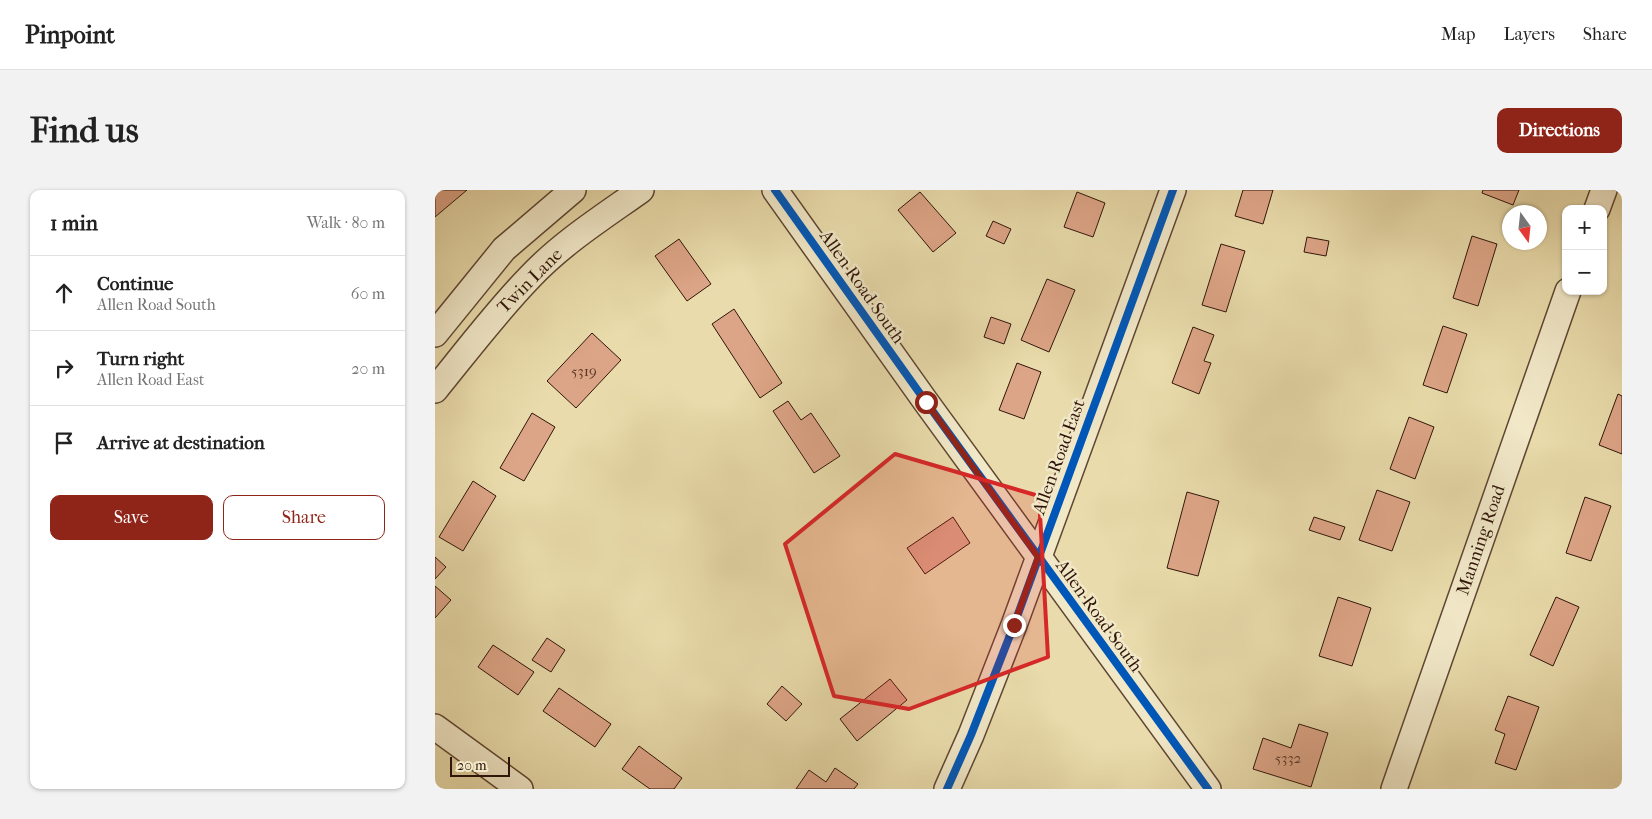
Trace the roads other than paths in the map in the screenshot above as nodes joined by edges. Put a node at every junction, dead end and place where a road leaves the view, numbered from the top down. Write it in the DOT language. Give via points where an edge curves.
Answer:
graph roads {
  1 [pos="573,190"];
  2 [pos="641,190"];
  3 [pos="775,190"];
  4 [pos="1173,190"];
  5 [pos="1604,190"];
  6 [pos="1598,205"];
  7 [pos="1567,295"];
  8 [pos="435,334"];
  9 [pos="435,390"];
  10 [pos="1038,557"];
  11 [pos="435,727"];
  12 [pos="520,789"];
  13 [pos="947,789"];
  14 [pos="1208,789"];
  15 [pos="1394,789"];
  1 -- 8 [label="street, Twin Lane" via="504,249"];
  2 -- 9 [label="street, Twin Lane" via="565,245 531,276"];
  3 -- 10 [label="street, Allen Road South"];
  4 -- 10 [label="street, Allen Road East"];
  5 -- 6 [label="street"];
  7 -- 15 [label="street, Manning Road"];
  10 -- 13 [label="street, Allen Road East" via="971,735"];
  10 -- 14 [label="street, Allen Road South"];
  11 -- 12 [label="street"];
}
